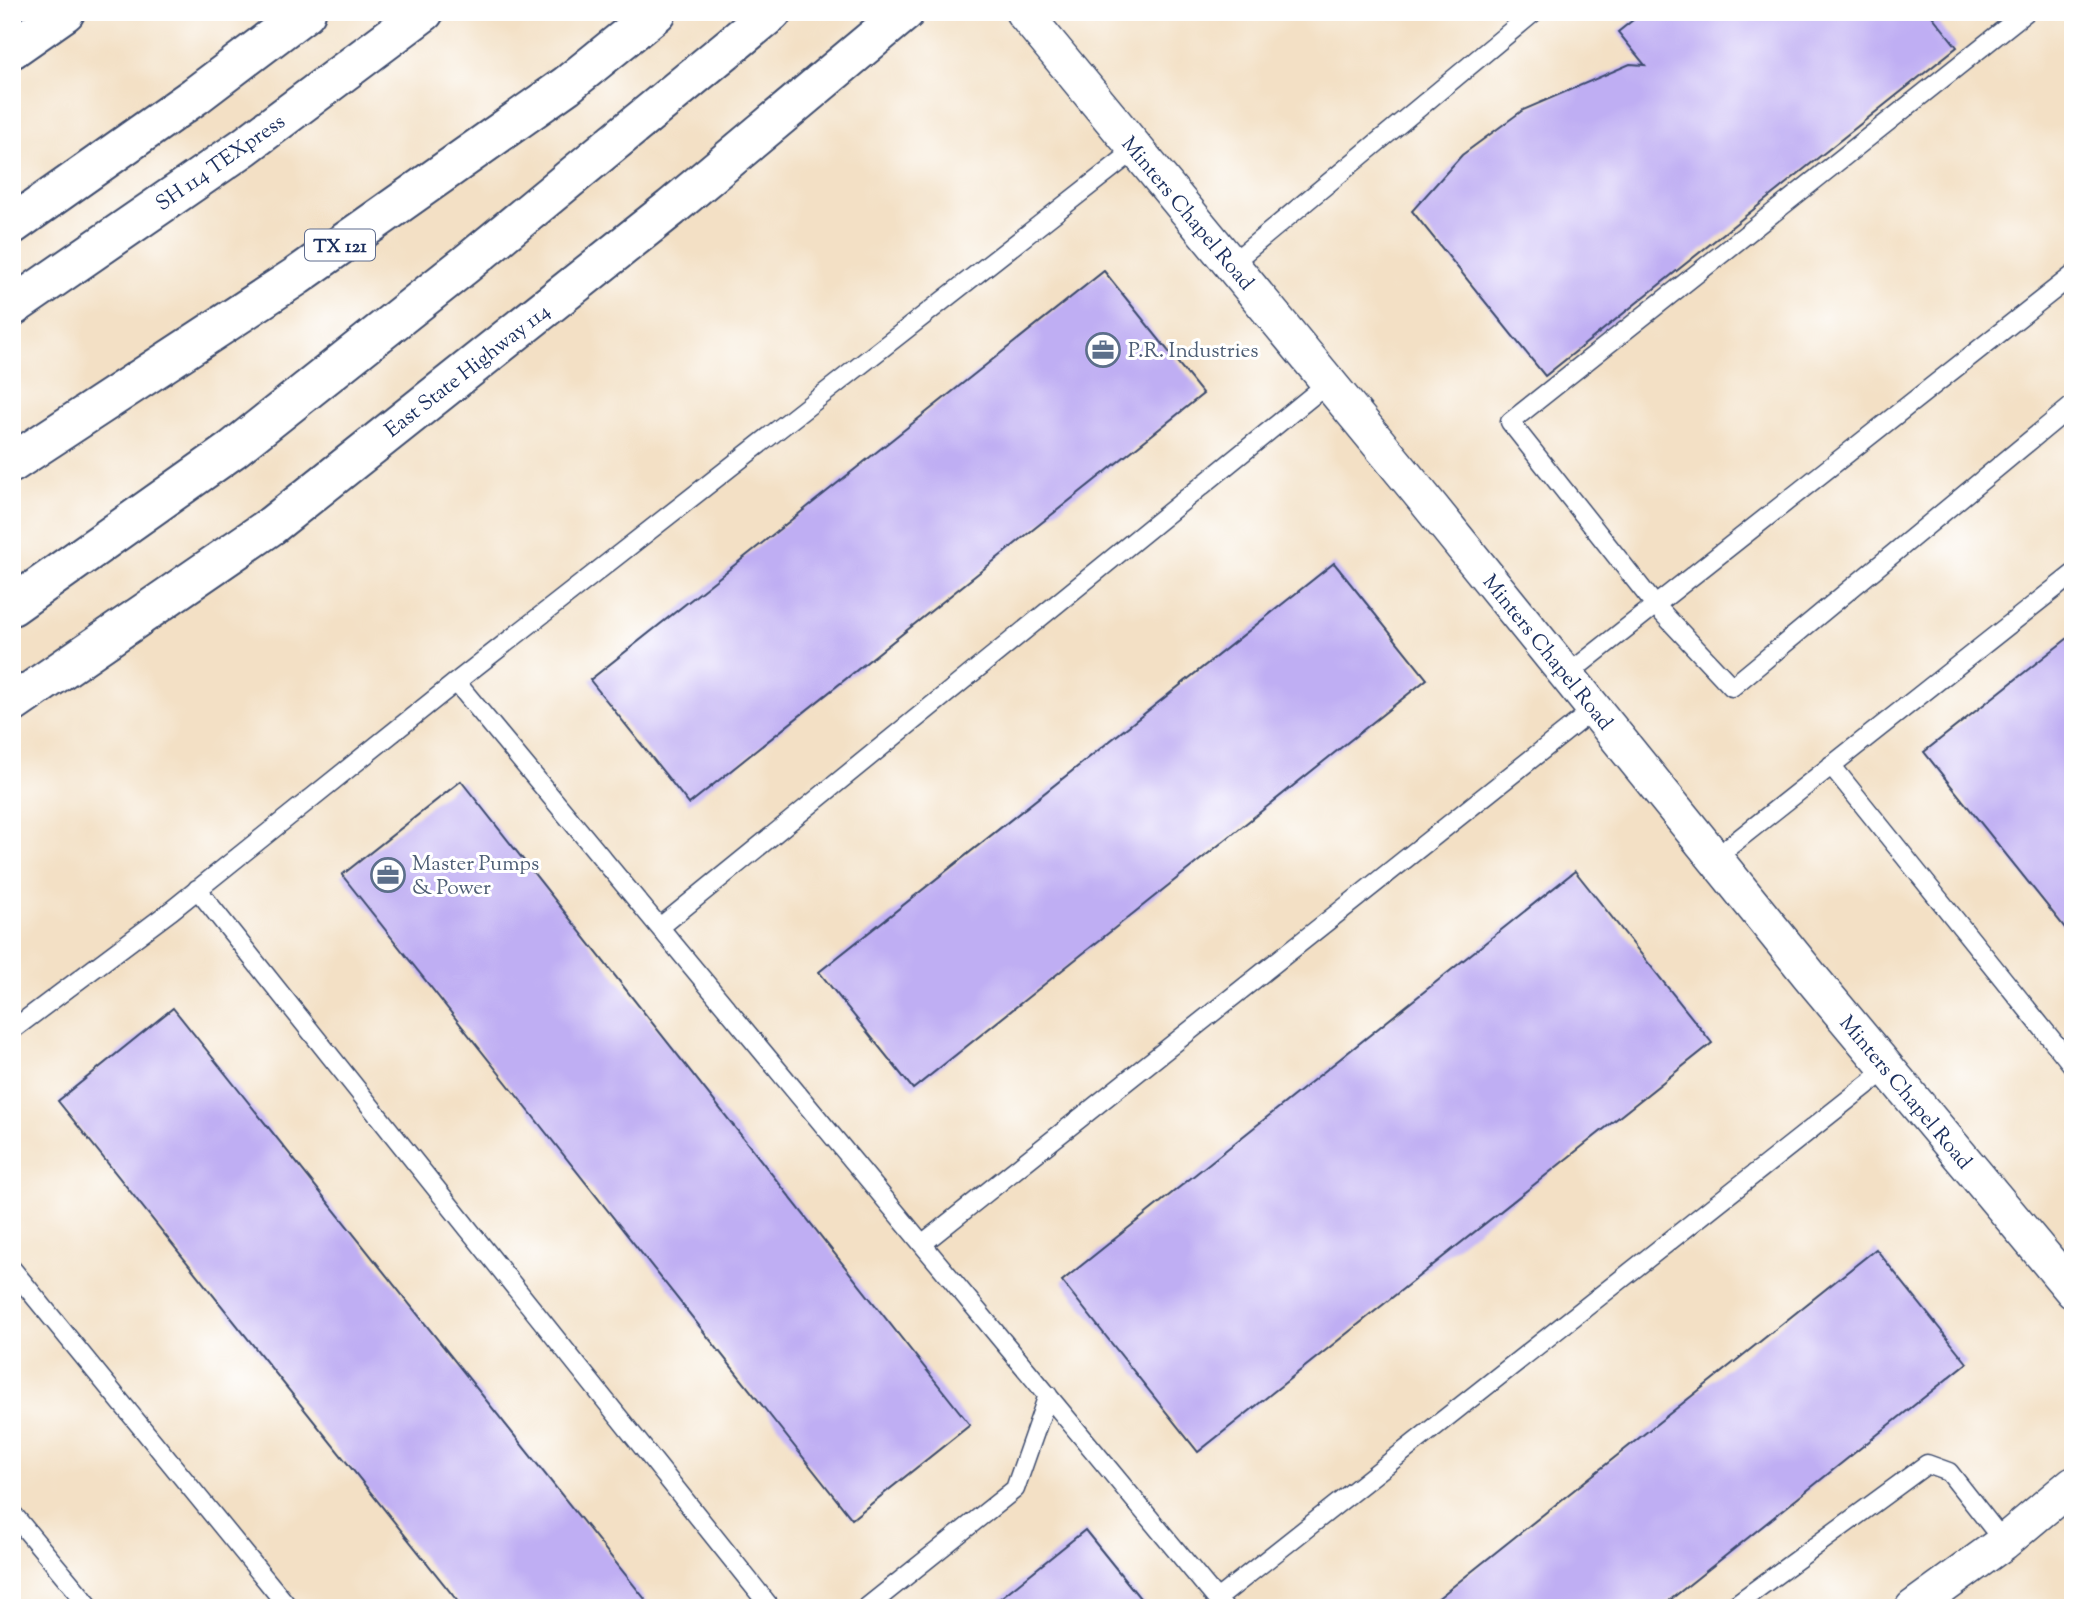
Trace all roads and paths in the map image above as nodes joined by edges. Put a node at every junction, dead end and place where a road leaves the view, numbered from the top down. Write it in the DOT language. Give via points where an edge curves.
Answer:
graph roads {
  1 [pos="65,12"];
  2 [pos="306,12"];
  3 [pos="424,12"];
  4 [pos="657,12"];
  5 [pos="772,12"];
  6 [pos="905,12"];
  7 [pos="1023,12"];
  8 [pos="1534,12"];
  9 [pos="2026,12"];
  10 [pos="12,49"];
  11 [pos="1135,150"];
  12 [pos="12,225"];
  13 [pos="1231,264"];
  14 [pos="2073,275"];
  15 [pos="12,307"];
  16 [pos="1328,383"];
  17 [pos="2073,405"];
  18 [pos="12,463"];
  19 [pos="2073,575"];
  20 [pos="1655,605"];
  21 [pos="12,606"];
  22 [pos="1567,675"];
  23 [pos="456,682"];
  24 [pos="12,704"];
  25 [pos="1594,709"];
  26 [pos="1832,765"];
  27 [pos="1716,858"];
  28 [pos="197,889"];
  29 [pos="660,927"];
  30 [pos="12,1030"];
  31 [pos="2073,1066"];
  32 [pos="1887,1069"];
  33 [pos="922,1244"];
  34 [pos="12,1269"];
  35 [pos="2073,1292"];
  36 [pos="1048,1395"];
  37 [pos="2073,1484"];
  38 [pos="12,1513"];
  39 [pos="2004,1542"];
  40 [pos="1220,1603"];
  41 [pos="91,1608"];
  42 [pos="289,1608"];
  43 [pos="771,1608"];
  44 [pos="866,1608"];
  45 [pos="1731,1608"];
  46 [pos="1913,1608"];
  1 -- 10 [label="main road"];
  2 -- 12 [label="main road"];
  3 -- 15 [label="main road, SH 114 TEXpress" via="244,147"];
  4 -- 18 [label="main road, TX 121" via="567,85 297,276"];
  5 -- 21 [label="main road" via="232,450"];
  6 -- 24 [label="main road, East State Highway 114" via="671,208 271,526"];
  7 -- 11 [label="street, Minters Chapel Road"];
  8 -- 13 [label="lane"];
  9 -- 20 [label="lane" via="1510,422"];
  11 -- 13 [label="street, Minters Chapel Road"];
  11 -- 23 [label="lane"];
  13 -- 16 [label="street, Minters Chapel Road"];
  14 -- 20 [label="lane"];
  16 -- 22 [label="street, Minters Chapel Road"];
  16 -- 29 [label="lane"];
  17 -- 20 [label="lane" via="1732,687"];
  19 -- 26 [label="lane"];
  20 -- 22 [label="lane"];
  22 -- 25 [label="street, Minters Chapel Road"];
  23 -- 28 [label="lane"];
  23 -- 29 [label="lane"];
  25 -- 27 [label="street, Minters Chapel Road"];
  25 -- 33 [label="lane"];
  26 -- 27 [label="lane"];
  26 -- 31 [label="lane"];
  27 -- 32 [label="street, Minters Chapel Road"];
  28 -- 30 [label="lane"];
  28 -- 43 [label="lane"];
  29 -- 33 [label="lane"];
  32 -- 35 [label="street, Minters Chapel Road"];
  32 -- 40 [label="lane"];
  33 -- 36 [label="lane"];
  34 -- 42 [label="lane"];
  36 -- 40 [label="lane"];
  36 -- 44 [label="lane" via="1015,1489"];
  37 -- 39 [label="street"];
  38 -- 41 [label="lane"];
  39 -- 45 [label="lane" via="1949,1472 1927,1464"];
  39 -- 46 [label="street"];
}
